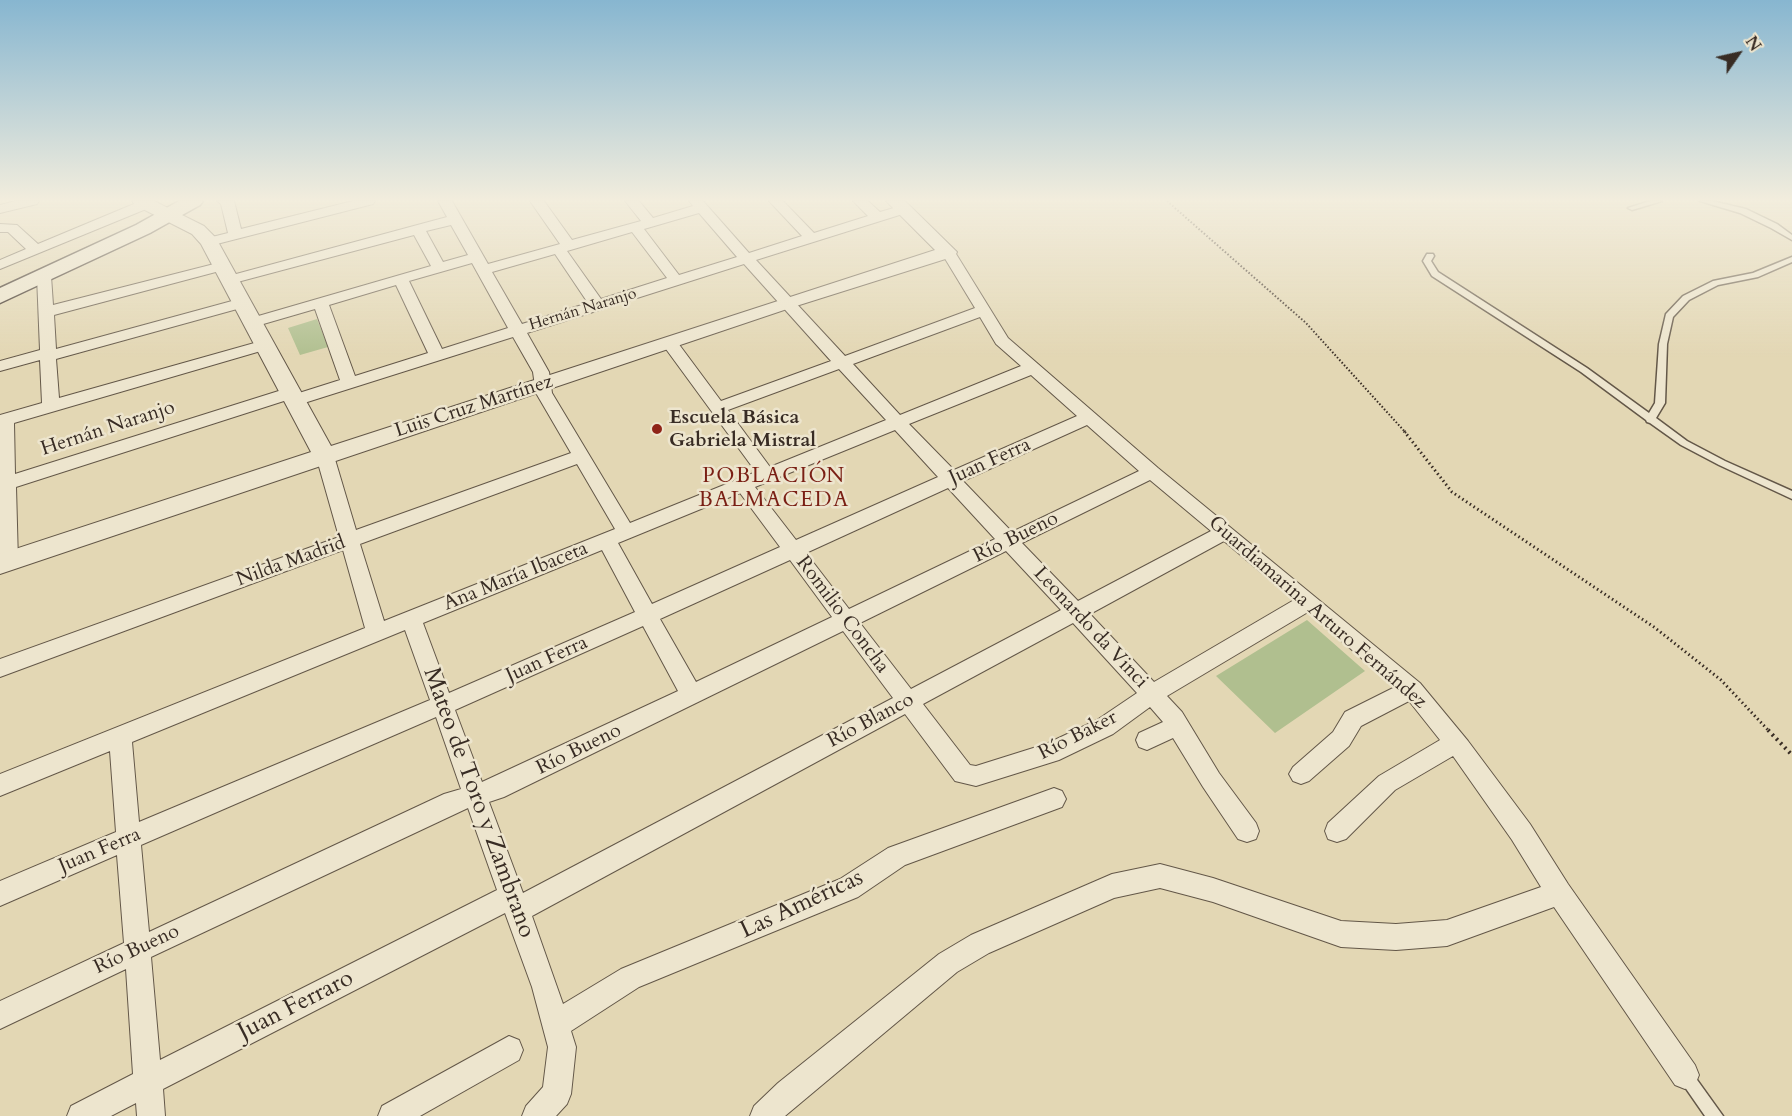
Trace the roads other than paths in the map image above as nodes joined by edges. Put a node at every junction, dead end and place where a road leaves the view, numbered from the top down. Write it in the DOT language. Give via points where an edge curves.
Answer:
graph roads {
  1 [pos="29,253"];
  2 [pos="91,253"];
  3 [pos="215,253"];
  4 [pos="313,253"];
  5 [pos="431,253"];
  6 [pos="474,253"];
  7 [pos="534,253"];
  8 [pos="567,253"];
  9 [pos="655,253"];
  10 [pos="742,253"];
  11 [pos="762,253"];
  12 [pos="945,253"];
  13 [pos="949,253"];
  14 [pos="1430,256"];
  15 [pos="746,258"];
  16 [pos="1792,260"];
  17 [pos="480,264"];
  18 [pos="0,265"];
  19 [pos="439,268"];
  20 [pos="226,273"];
  21 [pos="44,276"];
  22 [pos="400,279"];
  23 [pos="676,280"];
  24 [pos="0,296"];
  25 [pos="320,302"];
  26 [pos="243,303"];
  27 [pos="786,303"];
  28 [pos="597,305"];
  29 [pos="982,311"];
  30 [pos="46,312"];
  31 [pos="253,322"];
  32 [pos="517,330"];
  33 [pos="669,342"];
  34 [pos="265,345"];
  35 [pos="48,354"];
  36 [pos="437,355"];
  37 [pos="842,363"];
  38 [pos="0,366"];
  39 [pos="1032,368"];
  40 [pos="349,383"];
  41 [pos="543,384"];
  42 [pos="293,396"];
  43 [pos="51,406"];
  44 [pos="718,408"];
  45 [pos="1089,417"];
  46 [pos="1650,420"];
  47 [pos="2,421"];
  48 [pos="897,422"];
  49 [pos="326,456"];
  50 [pos="581,456"];
  51 [pos="1152,472"];
  52 [pos="767,475"];
  53 [pos="951,479"];
  54 [pos="6,483"];
  55 [pos="743,484"];
  56 [pos="1792,495"];
  57 [pos="626,532"];
  58 [pos="1224,532"];
  59 [pos="350,540"];
  60 [pos="606,540"];
  61 [pos="1009,541"];
  62 [pos="793,550"];
  63 [pos="4,563"];
  64 [pos="1309,601"];
  65 [pos="1075,612"];
  66 [pos="648,615"];
  67 [pos="411,619"];
  68 [pos="846,620"];
  69 [pos="377,633"];
  70 [pos="0,668"];
  71 [pos="1412,689"];
  72 [pos="1152,694"];
  73 [pos="692,695"];
  74 [pos="908,701"];
  75 [pos="442,705"];
  76 [pos="1178,725"];
  77 [pos="120,736"];
  78 [pos="1147,740"];
  79 [pos="1456,743"];
  80 [pos="963,774"];
  81 [pos="1301,774"];
  82 [pos="0,785"];
  83 [pos="475,795"];
  84 [pos="1054,799"];
  85 [pos="1247,831"];
  86 [pos="1337,831"];
  87 [pos="128,838"];
  88 [pos="1558,893"];
  89 [pos="0,894"];
  90 [pos="514,903"];
  91 [pos="138,950"];
  92 [pos="0,1015"];
  93 [pos="555,1025"];
  94 [pos="509,1050"];
  95 [pos="1685,1075"];
  96 [pos="149,1082"];
  97 [pos="81,1116"];
  98 [pos="152,1116"];
  99 [pos="393,1116"];
  100 [pos="536,1116"];
  101 [pos="764,1116"];
  102 [pos="1715,1116"];
  1 -- 18 [label="street"];
  2 -- 21 [label="main road"];
  3 -- 20 [label="street"];
  4 -- 20 [label="street"];
  5 -- 19 [label="street"];
  6 -- 17 [label="street"];
  7 -- 17 [label="street"];
  8 -- 28 [label="street"];
  9 -- 23 [label="street"];
  10 -- 15 [label="street, Leonardo da Vinci"];
  11 -- 15 [label="street, Hernán Naranjo"];
  12 -- 27 [label="street, Luis Cruz Martínez"];
  13 -- 29 [label="street, Guardiamarina Arturo Fernández"];
  14 -- 46 [label="lane" via="1428,261 1436,274 1584,370"];
  15 -- 23 [label="street, Hernán Naranjo"];
  15 -- 27 [label="street, Leonardo da Vinci"];
  16 -- 46 [label="lane" via="1716,283 1686,298 1669,316 1660,403"];
  17 -- 19 [label="street"];
  17 -- 32 [label="street"];
  19 -- 22 [label="street"];
  20 -- 26 [label="street"];
  20 -- 30 [label="street"];
  21 -- 24 [label="main road"];
  21 -- 30 [label="street"];
  22 -- 25 [label="street"];
  22 -- 36 [label="street"];
  23 -- 28 [label="street, Hernán Naranjo"];
  25 -- 31 [label="street"];
  25 -- 40 [label="street"];
  26 -- 31 [label="street"];
  26 -- 35 [label="street"];
  27 -- 33 [label="street, Luis Cruz Martínez"];
  27 -- 37 [label="street, Leonardo da Vinci"];
  28 -- 32 [label="street, Hernán Naranjo"];
  29 -- 37 [label="street"];
  29 -- 39 [label="street, Guardiamarina Arturo Fernández" via="1002,341"];
  30 -- 35 [label="street"];
  31 -- 34 [label="street"];
  32 -- 36 [label="street, Hernán Naranjo"];
  32 -- 41 [label="street" via="541,372"];
  33 -- 41 [label="street, Luis Cruz Martínez"];
  33 -- 44 [label="street"];
  34 -- 42 [label="street"];
  34 -- 43 [label="street"];
  35 -- 38 [label="street"];
  35 -- 43 [label="street"];
  36 -- 40 [label="street, Hernán Naranjo"];
  37 -- 44 [label="street"];
  37 -- 48 [label="street, Leonardo da Vinci"];
  39 -- 45 [label="street, Guardiamarina Arturo Fernández"];
  39 -- 48 [label="street, Ana María Ibaceta"];
  40 -- 42 [label="street, Hernán Naranjo"];
  41 -- 49 [label="street, Luis Cruz Martínez"];
  41 -- 50 [label="street" via="544,393"];
  42 -- 49 [label="street"];
  42 -- 54 [label="street, Hernán Naranjo"];
  43 -- 47 [label="street"];
  44 -- 52 [label="street"];
  45 -- 51 [label="street, Guardiamarina Arturo Fernández"];
  45 -- 53 [label="street, Juan Ferra"];
  46 -- 56 [label="lane" via="1684,443"];
  47 -- 54 [label="street"];
  48 -- 52 [label="street, Ana María Ibaceta"];
  48 -- 53 [label="street, Leonardo da Vinci"];
  49 -- 59 [label="street"];
  49 -- 63 [label="street, Luis Cruz Martínez"];
  50 -- 57 [label="street"];
  50 -- 59 [label="street, Nilda Madrid"];
  51 -- 58 [label="street, Guardiamarina Arturo Fernández"];
  51 -- 61 [label="street, Río Bueno"];
  52 -- 55 [label="street, Ana María Ibaceta"];
  53 -- 61 [label="street, Leonardo da Vinci"];
  53 -- 62 [label="street, Juan Ferra"];
  54 -- 63 [label="street"];
  55 -- 57 [label="street, Ana María Ibaceta"];
  55 -- 62 [label="street, Romilio Concha"];
  57 -- 60 [label="street, Ana María Ibaceta"];
  58 -- 64 [label="street, Guardiamarina Arturo Fernández"];
  58 -- 65 [label="street, Río Blanco"];
  59 -- 69 [label="street"];
  59 -- 70 [label="street, Nilda Madrid"];
  60 -- 66 [label="street"];
  60 -- 67 [label="street, Ana María Ibaceta"];
  61 -- 65 [label="street, Leonardo da Vinci"];
  61 -- 68 [label="street, Río Bueno"];
  62 -- 66 [label="street, Juan Ferra"];
  62 -- 68 [label="street, Romilio Concha"];
  64 -- 71 [label="street, Guardiamarina Arturo Fernández"];
  64 -- 72 [label="street, Río Baker"];
  65 -- 72 [label="street, Leonardo da Vinci"];
  65 -- 74 [label="street, Río Blanco"];
  66 -- 73 [label="street"];
  66 -- 75 [label="street, Juan Ferra"];
  67 -- 69 [label="street, Ana María Ibaceta"];
  67 -- 75 [label="street, Mateo de Toro y Zambrano"];
  68 -- 73 [label="street, Río Bueno"];
  68 -- 74 [label="street, Romilio Concha"];
  69 -- 77 [label="street, Ana María Ibaceta"];
  71 -- 79 [label="street, Guardiamarina Arturo Fernández"];
  71 -- 81 [label="street" via="1353,719 1341,740"];
  72 -- 76 [label="street, Leonardo da Vinci"];
  72 -- 80 [label="street, Río Baker" via="1104,727 1051,753 976,777"];
  73 -- 83 [label="street, Río Bueno" via="496,789"];
  74 -- 80 [label="street, Romilio Concha"];
  74 -- 90 [label="street, Río Blanco"];
  75 -- 83 [label="street, Mateo de Toro y Zambrano"];
  75 -- 87 [label="street, Juan Ferra"];
  76 -- 78 [label="street"];
  76 -- 85 [label="street, Leonardo da Vinci"];
  77 -- 82 [label="street, Ana María Ibaceta"];
  77 -- 87 [label="street"];
  79 -- 86 [label="street" via="1387,783"];
  79 -- 88 [label="street, Guardiamarina Arturo Fernández" via="1521,832"];
  83 -- 90 [label="street, Mateo de Toro y Zambrano"];
  83 -- 91 [label="street, Río Bueno" via="452,802"];
  84 -- 93 [label="street, Las Américas" via="897,856 849,888 630,978"];
  87 -- 89 [label="street, Juan Ferra"];
  87 -- 91 [label="street"];
  88 -- 95 [label="street, Guardiamarina Arturo Fernández"];
  88 -- 101 [label="street" via="1447,933 1396,937 1341,934 1160,876 1112,886 980,944 948,963"];
  90 -- 93 [label="street, Mateo de Toro y Zambrano"];
  90 -- 96 [label="street, Juan Ferraro"];
  91 -- 92 [label="street, Río Bueno"];
  91 -- 96 [label="street"];
  93 -- 100 [label="street" via="562,1047 557,1094"];
  94 -- 99 [label="street"];
  95 -- 102 [label="lane"];
  96 -- 97 [label="street, Juan Ferraro"];
  96 -- 98 [label="street"];
}
